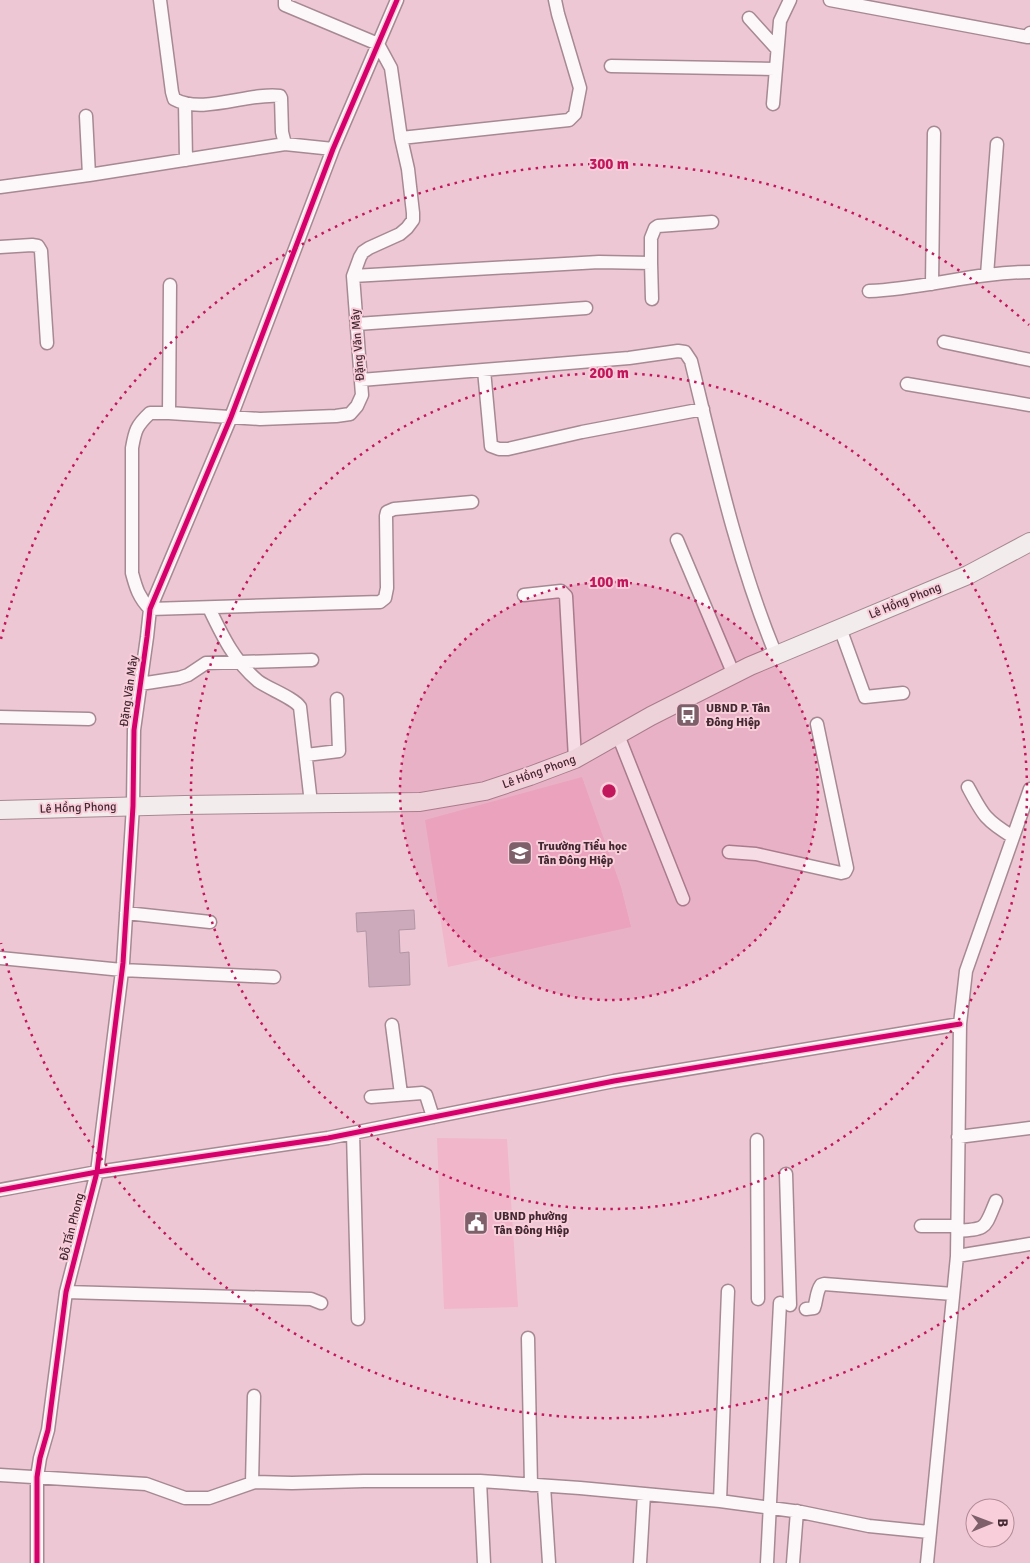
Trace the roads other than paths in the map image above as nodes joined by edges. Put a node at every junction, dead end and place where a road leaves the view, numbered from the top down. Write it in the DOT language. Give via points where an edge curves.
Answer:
graph roads {
  1 [pos="160,0"];
  2 [pos="285,0"];
  3 [pos="397,0"];
  4 [pos="555,0"];
  5 [pos="790,0"];
  6 [pos="830,0"];
  7 [pos="749,18"];
  8 [pos="1029,36"];
  9 [pos="378,44"];
  10 [pos="777,49"];
  11 [pos="611,66"];
  12 [pos="775,69"];
  13 [pos="185,103"];
  14 [pos="773,104"];
  15 [pos="86,116"];
  16 [pos="934,133"];
  17 [pos="401,138"];
  18 [pos="286,144"];
  19 [pos="997,144"];
  20 [pos="333,148"];
  21 [pos="186,160"];
  22 [pos="89,175"];
  23 [pos="0,187"];
  24 [pos="712,222"];
  25 [pos="0,247"];
  26 [pos="651,263"];
  27 [pos="1030,272"];
  28 [pos="987,275"];
  29 [pos="353,276"];
  30 [pos="932,284"];
  31 [pos="170,285"];
  32 [pos="869,291"];
  33 [pos="652,299"];
  34 [pos="586,308"];
  35 [pos="357,324"];
  36 [pos="944,342"];
  37 [pos="47,343"];
  38 [pos="1030,360"];
  39 [pos="484,370"];
  40 [pos="360,380"];
  41 [pos="907,384"];
  42 [pos="1030,404"];
  43 [pos="702,409"];
  44 [pos="169,412"];
  45 [pos="231,417"];
  46 [pos="472,502"];
  47 [pos="677,540"];
  48 [pos="1030,542"];
  49 [pos="524,595"];
  50 [pos="209,608"];
  51 [pos="150,609"];
  52 [pos="840,628"];
  53 [pos="776,655"];
  54 [pos="312,660"];
  55 [pos="239,663"];
  56 [pos="734,675"];
  57 [pos="140,684"];
  58 [pos="903,693"];
  59 [pos="337,699"];
  60 [pos="0,717"];
  61 [pos="89,719"];
  62 [pos="817,724"];
  63 [pos="618,735"];
  64 [pos="306,755"];
  65 [pos="575,759"];
  66 [pos="968,788"];
  67 [pos="1030,789"];
  68 [pos="311,803"];
  69 [pos="133,806"];
  70 [pos="0,810"];
  71 [pos="1013,837"];
  72 [pos="729,852"];
  73 [pos="683,899"];
  74 [pos="126,913"];
  75 [pos="210,922"];
  76 [pos="0,958"];
  77 [pos="122,970"];
  78 [pos="274,977"];
  79 [pos="960,1024"];
  80 [pos="392,1025"];
  81 [pos="401,1094"];
  82 [pos="371,1096"];
  83 [pos="433,1117"];
  84 [pos="1030,1128"];
  85 [pos="353,1133"];
  86 [pos="958,1136"];
  87 [pos="757,1140"];
  88 [pos="97,1172"];
  89 [pos="786,1174"];
  90 [pos="0,1190"];
  91 [pos="996,1201"];
  92 [pos="921,1226"];
  93 [pos="957,1228"];
  94 [pos="1030,1244"];
  95 [pos="957,1256"];
  96 [pos="728,1291"];
  97 [pos="66,1292"];
  98 [pos="953,1294"];
  99 [pos="758,1299"];
  100 [pos="321,1303"];
  101 [pos="806,1309"];
  102 [pos="358,1319"];
  103 [pos="528,1338"];
  104 [pos="254,1396"];
  105 [pos="0,1475"];
  106 [pos="37,1477"];
  107 [pos="480,1481"];
  108 [pos="252,1483"];
  109 [pos="531,1485"];
  110 [pos="544,1486"];
  111 [pos="644,1494"];
  112 [pos="720,1501"];
  113 [pos="769,1507"];
  114 [pos="797,1511"];
  115 [pos="929,1532"];
  116 [pos="37,1563"];
  117 [pos="484,1563"];
  118 [pos="549,1563"];
  119 [pos="640,1563"];
  120 [pos="767,1563"];
  121 [pos="793,1563"];
  122 [pos="927,1563"];
  1 -- 13 [label="street" via="172,92 174,99"];
  2 -- 9 [label="street" via="285,4"];
  3 -- 9 [label="street, Đặng Văn Mây"];
  4 -- 17 [label="street" via="580,88 575,114 569,120"];
  5 -- 10 [label="street" via="780,21"];
  6 -- 8 [label="street"];
  7 -- 10 [label="street"];
  9 -- 17 [label="street, Đặng Văn Mây" via="391,68"];
  9 -- 20 [label="street, Đặng Văn Mây"];
  10 -- 12 [label="street"];
  11 -- 12 [label="street"];
  12 -- 14 [label="street"];
  13 -- 18 [label="street" via="196,105 280,96"];
  13 -- 21 [label="street"];
  15 -- 22 [label="street"];
  16 -- 30 [label="street"];
  17 -- 29 [label="street, Đặng Văn Mây" via="408,169 412,220 400,234 363,252"];
  18 -- 20 [label="street"];
  18 -- 21 [label="street"];
  19 -- 28 [label="street"];
  20 -- 45 [label="street, Đặng Văn Mây"];
  21 -- 22 [label="street"];
  22 -- 23 [label="street"];
  24 -- 26 [label="street" via="655,228"];
  25 -- 37 [label="street" via="32,245 41,250"];
  26 -- 29 [label="street" via="599,262"];
  26 -- 33 [label="street"];
  27 -- 28 [label="street"];
  28 -- 30 [label="street"];
  29 -- 35 [label="street, Đặng Văn Mây"];
  30 -- 32 [label="street"];
  31 -- 44 [label="street"];
  34 -- 35 [label="street"];
  35 -- 40 [label="street, Đặng Văn Mây"];
  36 -- 38 [label="street"];
  39 -- 40 [label="street"];
  39 -- 43 [label="street" via="685,352 691,361"];
  39 -- 43 [label="street" via="491,446 499,449"];
  40 -- 45 [label="street, Đặng Văn Mây" via="362,394 350,414 260,419"];
  41 -- 42 [label="street"];
  43 -- 53 [label="street" via="727,511"];
  44 -- 45 [label="street, Đặng Văn Mây"];
  44 -- 51 [label="street, Đặng Văn Mây" via="150,413 140,422 132,448 132,573 136,590"];
  45 -- 51 [label="street, Đặng Văn Mây"];
  46 -- 50 [label="street" via="387,512 387,588 385,598 380,602"];
  47 -- 56 [label="street"];
  48 -- 52 [label="main road, Lê Hồng Phong" via="968,575"];
  49 -- 65 [label="street" via="561,591 566,596"];
  50 -- 51 [label="street"];
  50 -- 55 [label="street"];
  51 -- 57 [label="street, Đặng Văn Mây"];
  52 -- 53 [label="main road, Lê Hồng Phong"];
  52 -- 58 [label="street" via="864,696"];
  53 -- 56 [label="main road, Lê Hồng Phong"];
  54 -- 55 [label="street"];
  55 -- 57 [label="street" via="206,662 188,675"];
  55 -- 64 [label="street" via="272,691 296,701 300,707"];
  56 -- 63 [label="main road, Lê Hồng Phong"];
  57 -- 69 [label="street, Đặng Văn Mây" via="134,730"];
  59 -- 64 [label="street" via="339,751"];
  60 -- 61 [label="street"];
  62 -- 72 [label="street" via="847,868 845,872 756,854"];
  63 -- 65 [label="main road, Lê Hồng Phong"];
  63 -- 73 [label="street"];
  64 -- 68 [label="street"];
  65 -- 68 [label="main road, Lê Hồng Phong" via="485,791 460,796 420,802"];
  66 -- 71 [label="street" via="984,817"];
  67 -- 71 [label="street"];
  68 -- 69 [label="main road, Lê Hồng Phong"];
  69 -- 70 [label="main road, Lê Hồng Phong"];
  69 -- 74 [label="street, Đỗ Tấn Phong"];
  71 -- 79 [label="street" via="966,970"];
  74 -- 75 [label="street"];
  74 -- 77 [label="street, Đỗ Tấn Phong"];
  76 -- 77 [label="street"];
  77 -- 78 [label="street"];
  77 -- 88 [label="street, Đỗ Tấn Phong"];
  79 -- 83 [label="street" via="614,1081"];
  79 -- 86 [label="street"];
  80 -- 81 [label="street"];
  81 -- 82 [label="street"];
  81 -- 83 [label="street" via="426,1095"];
  83 -- 85 [label="street"];
  84 -- 86 [label="street"];
  85 -- 88 [label="street"];
  85 -- 102 [label="street"];
  86 -- 93 [label="street"];
  87 -- 99 [label="street"];
  88 -- 90 [label="street"];
  88 -- 97 [label="street, Đỗ Tấn Phong"];
  89 -- 113 [label="street" via="785,1304"];
  91 -- 93 [label="street" via="981,1228"];
  92 -- 93 [label="street"];
  93 -- 95 [label="street"];
  94 -- 95 [label="street"];
  95 -- 98 [label="street"];
  96 -- 112 [label="street"];
  97 -- 100 [label="street" via="311,1299"];
  97 -- 106 [label="street, Đỗ Tấn Phong" via="48,1430"];
  98 -- 101 [label="street" via="824,1284 817,1291 814,1308"];
  98 -- 115 [label="street"];
  103 -- 109 [label="street"];
  104 -- 108 [label="street"];
  105 -- 106 [label="street"];
  106 -- 108 [label="street" via="146,1484 185,1498 209,1498"];
  106 -- 116 [label="street, Đỗ Tấn Phong"];
  107 -- 108 [label="street"];
  107 -- 109 [label="street"];
  107 -- 117 [label="street"];
  109 -- 110 [label="street"];
  110 -- 111 [label="street"];
  110 -- 118 [label="street"];
  111 -- 112 [label="street"];
  111 -- 119 [label="street"];
  112 -- 113 [label="street"];
  113 -- 114 [label="street"];
  113 -- 120 [label="street"];
  114 -- 115 [label="street" via="869,1526"];
  114 -- 121 [label="street"];
  115 -- 122 [label="street"];
}
